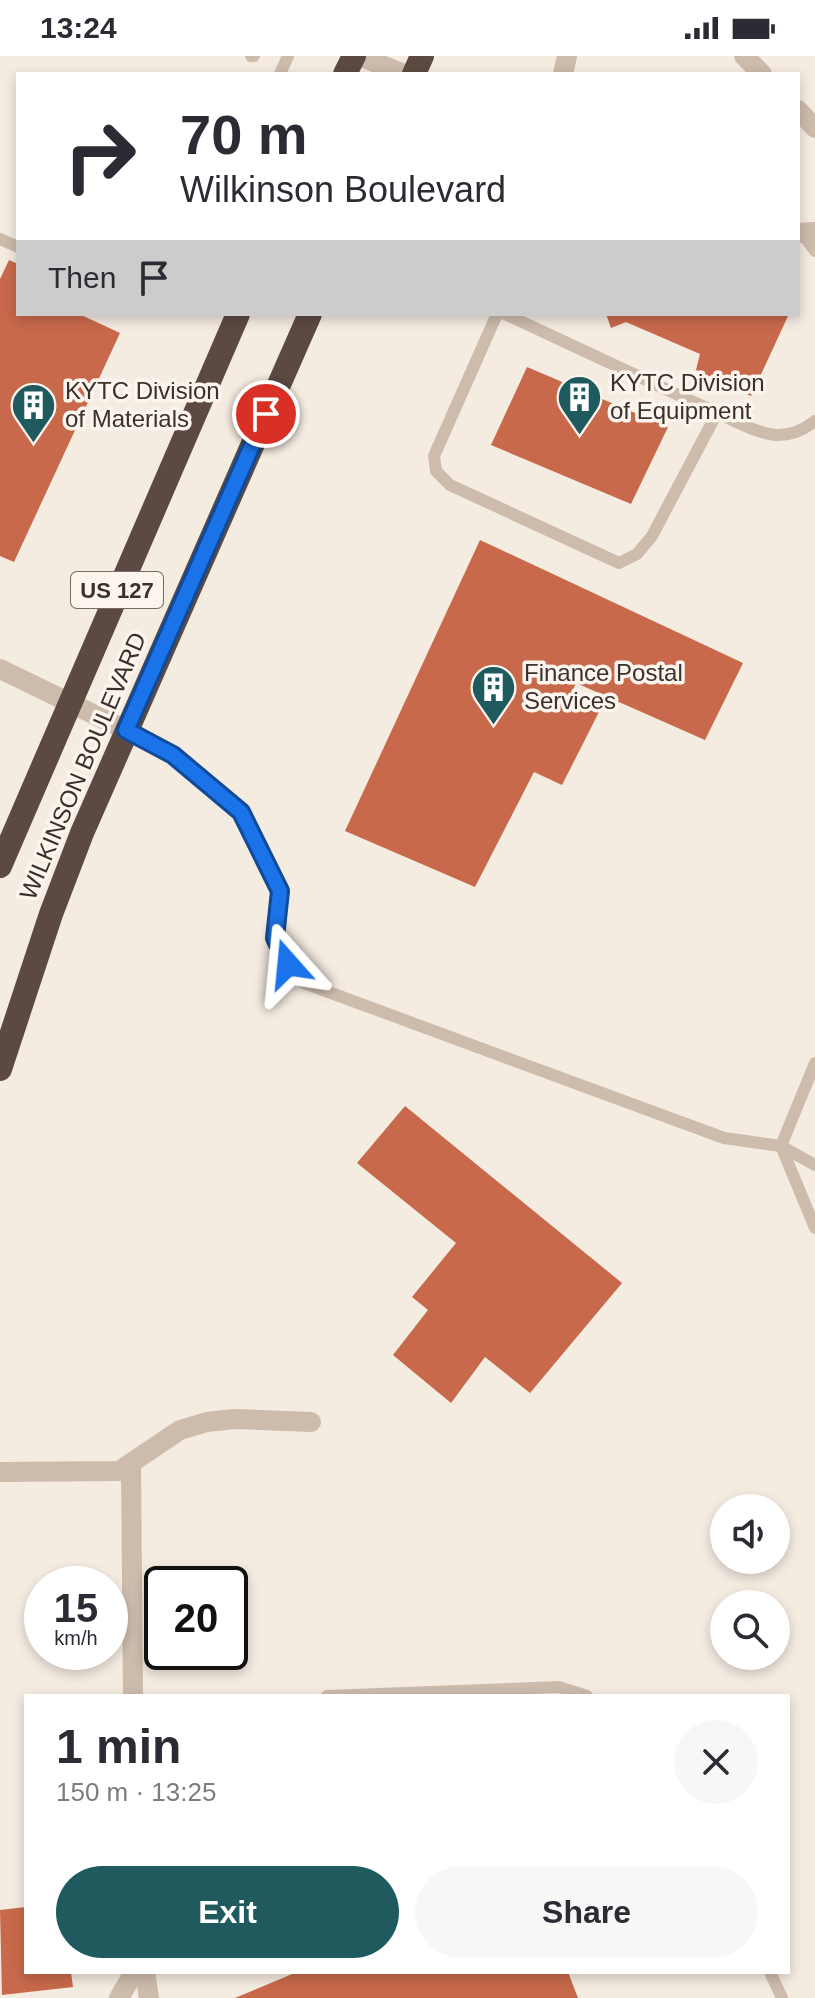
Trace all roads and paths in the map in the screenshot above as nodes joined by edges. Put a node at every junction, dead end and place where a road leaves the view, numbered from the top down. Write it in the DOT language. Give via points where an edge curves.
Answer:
graph roads {
  1 [pos="356,56"];
  2 [pos="744,56"];
  3 [pos="399,72"];
  4 [pos="760,72"];
  5 [pos="800,112"];
  6 [pos="815,128"];
  7 [pos="805,233"];
  8 [pos="815,251"];
  9 [pos="237,316"];
  10 [pos="309,316"];
  11 [pos="496,316"];
  12 [pos="509,316"];
  13 [pos="717,413"];
  14 [pos="815,421"];
  15 [pos="0,669"];
  16 [pos="69,703"];
  17 [pos="126,730"];
  18 [pos="0,866"];
  19 [pos="815,1063"];
  20 [pos="0,1069"];
  21 [pos="781,1146"];
  22 [pos="815,1165"];
  23 [pos="815,1228"];
  24 [pos="311,1422"];
  25 [pos="131,1465"];
  26 [pos="0,1472"];
  27 [pos="133,1694"];
  28 [pos="416,1694"];
  29 [pos="581,1694"];
  30 [pos="133,1974"];
  31 [pos="145,1974"];
  32 [pos="771,1974"];
  33 [pos="119,1998"];
  34 [pos="149,1998"];
  35 [pos="782,1998"];
  1 -- 3 [label="street"];
  2 -- 4 [label="street"];
  5 -- 6 [label="street"];
  7 -- 8 [label="lane"];
  9 -- 16 [label="highway, WILKINSON BOULEVARD / US 127"];
  10 -- 17 [label="highway, WILKINSON BOULEVARD / US 127"];
  11 -- 13 [label="lane" via="434,456 436,471 450,485 619,563 637,554 652,536"];
  12 -- 13 [label="lane"];
  13 -- 14 [label="lane" via="783,438"];
  15 -- 16 [label="street"];
  16 -- 17 [label="street"];
  16 -- 18 [label="highway, WILKINSON BOULEVARD / US 127"];
  17 -- 20 [label="highway, WILKINSON BOULEVARD / US 127" via="51,914"];
  17 -- 21 [label="lane" via="173,755 241,812 280,891 275,938 304,983 724,1138"];
  19 -- 21 [label="lane"];
  21 -- 22 [label="lane"];
  21 -- 23 [label="lane"];
  24 -- 25 [label="street" via="207,1422 180,1430"];
  25 -- 26 [label="street" via="107,1472"];
  25 -- 27 [label="street"];
  28 -- 29 [label="lane" via="559,1687"];
  30 -- 33 [label="street"];
  31 -- 34 [label="street"];
  32 -- 35 [label="lane"];
}
